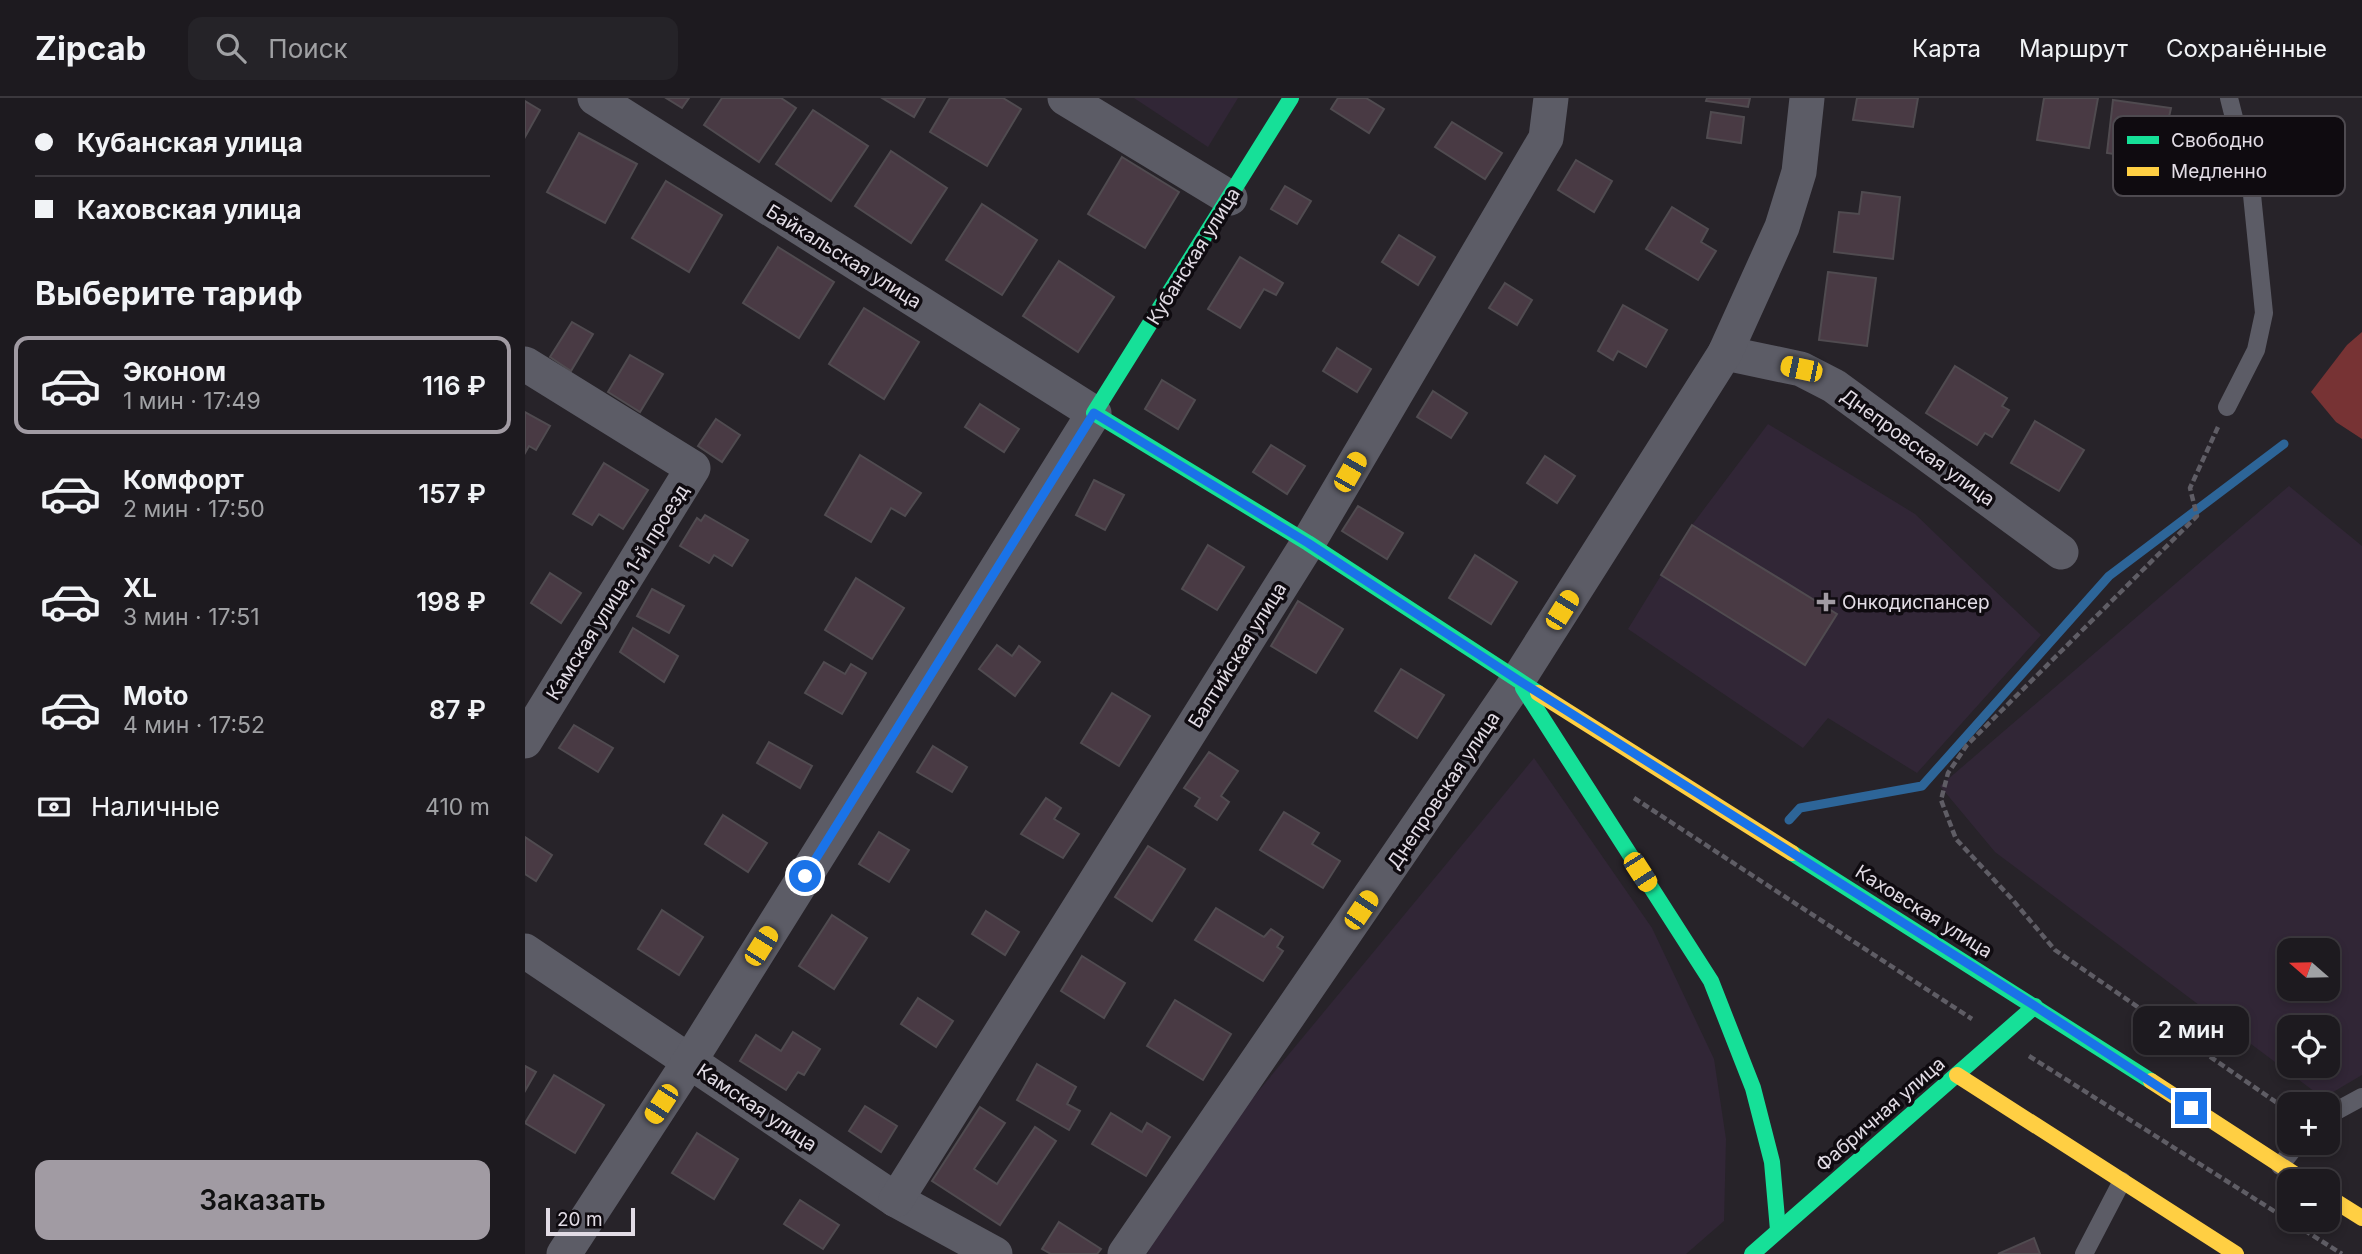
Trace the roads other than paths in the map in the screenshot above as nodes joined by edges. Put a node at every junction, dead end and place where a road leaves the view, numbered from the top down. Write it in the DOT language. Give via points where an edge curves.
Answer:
graph roads {
  1 [pos="595,98"];
  2 [pos="1065,98"];
  3 [pos="1290,98"];
  4 [pos="1551,98"];
  5 [pos="1807,98"];
  6 [pos="2229,98"];
  7 [pos="2234,116"];
  8 [pos="2252,196"];
  9 [pos="1230,198"];
  10 [pos="1725,353"];
  11 [pos="525,364"];
  12 [pos="2227,407"];
  13 [pos="1094,413"];
  14 [pos="1308,543"];
  15 [pos="2061,552"];
  16 [pos="1518,680"];
  17 [pos="525,741"];
  18 [pos="525,951"];
  19 [pos="2035,1006"];
  20 [pos="689,1062"];
  21 [pos="1957,1076"];
  22 [pos="2362,1097"];
  23 [pos="2340,1109"];
  24 [pos="2289,1155"];
  25 [pos="2280,1166"];
  26 [pos="2285,1169"];
  27 [pos="2122,1181"];
  28 [pos="896,1200"];
  29 [pos="2340,1204"];
  30 [pos="2362,1218"];
  31 [pos="1778,1230"];
  32 [pos="564,1254"];
  33 [pos="995,1254"];
  34 [pos="1125,1254"];
  35 [pos="1752,1254"];
  36 [pos="2084,1254"];
  37 [pos="2236,1254"];
  1 -- 13 [label="street, Байкальская улица"];
  2 -- 9 [label="street"];
  3 -- 9 [label="street, Кубанская улица"];
  4 -- 14 [label="street, Балтийская улица" via="1546,138"];
  5 -- 10 [label="street, Днепровская улица" via="1799,172 1782,227"];
  6 -- 7 [label="lane"];
  8 -- 12 [label="lane" via="2264,313 2256,350"];
  9 -- 13 [label="street, Кубанская улица"];
  10 -- 15 [label="street, Днепровская улица" via="1801,369 1834,386"];
  10 -- 16 [label="street, Днепровская улица"];
  11 -- 17 [label="street, Камская улица, 1-й проезд" via="693,468"];
  13 -- 14 [label="street"];
  13 -- 20 [label="street, Кубанская улица"];
  14 -- 16 [label="street"];
  14 -- 28 [label="street, Балтийская улица"];
  16 -- 19 [label="street, Каховская улица"];
  16 -- 31 [label="street" via="1711,981 1753,1088 1772,1162"];
  16 -- 34 [label="street, Днепровская улица"];
  18 -- 20 [label="street, Камская улица"];
  19 -- 21 [label="street, Фабричная улица"];
  19 -- 25 [label="street, Каховская улица"];
  20 -- 28 [label="street, Камская улица"];
  20 -- 32 [label="street, Кубанская улица"];
  21 -- 27 [label="street"];
  21 -- 31 [label="street, Фабричная улица"];
  22 -- 23 [label="lane"];
  24 -- 25 [label="lane"];
  25 -- 26 [label="street, Каховская улица"];
  27 -- 36 [label="lane"];
  27 -- 37 [label="street"];
  28 -- 33 [label="street, Камская улица"];
  29 -- 30 [label="street"];
  31 -- 35 [label="street, Фабричная улица"];
}
